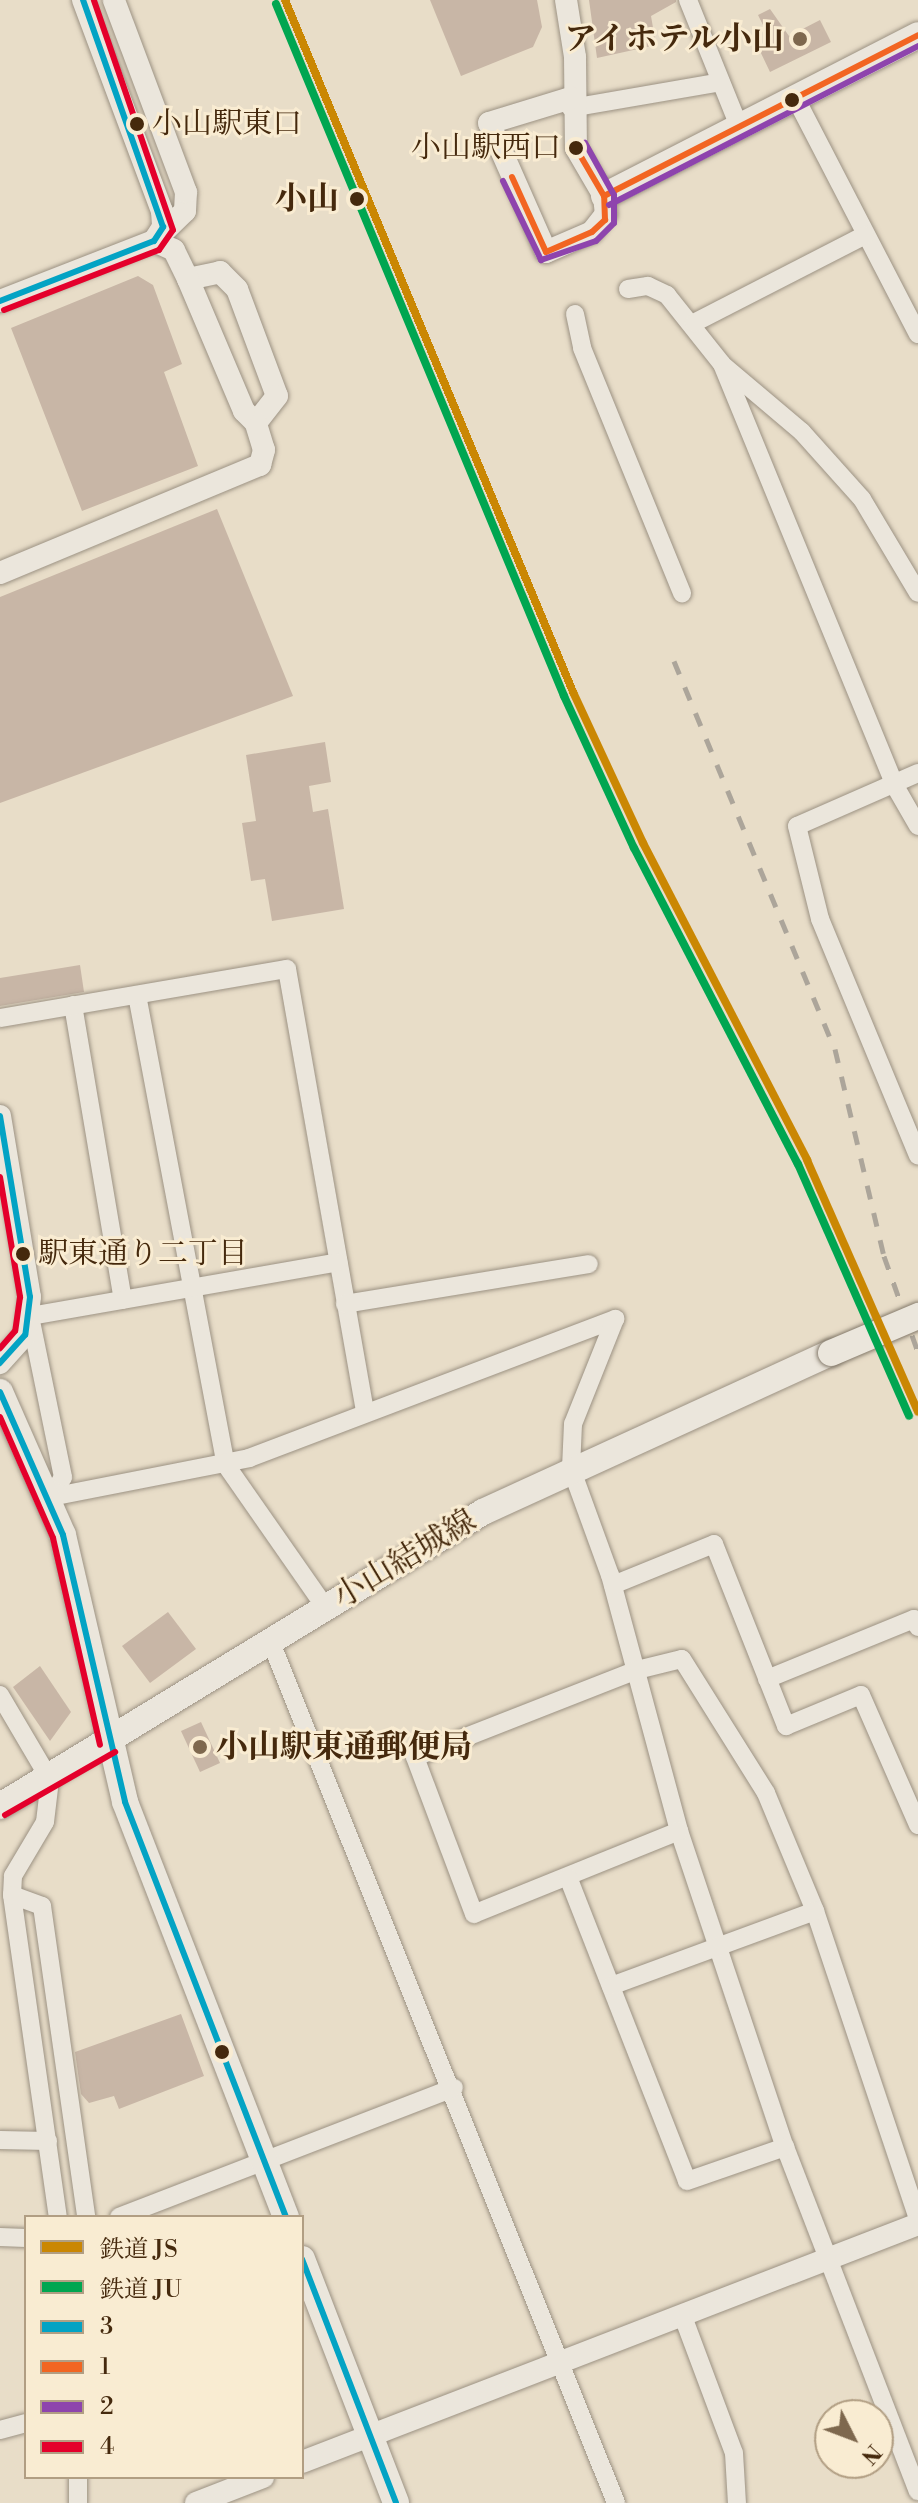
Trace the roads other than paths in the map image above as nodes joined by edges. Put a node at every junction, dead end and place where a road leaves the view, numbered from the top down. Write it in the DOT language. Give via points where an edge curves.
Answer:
graph roads {
  1 [pos="83,0"];
  2 [pos="114,0"];
  3 [pos="566,0"];
  4 [pos="688,0"];
  5 [pos="918,35"];
  6 [pos="721,82"];
  7 [pos="795,97"];
  8 [pos="571,103"];
  9 [pos="739,126"];
  10 [pos="596,186"];
  11 [pos="865,235"];
  12 [pos="154,241"];
  13 [pos="188,279"];
  14 [pos="628,289"];
  15 [pos="0,301"];
  16 [pos="575,314"];
  17 [pos="694,323"];
  18 [pos="918,334"];
  19 [pos="722,364"];
  20 [pos="256,423"];
  21 [pos="0,573"];
  22 [pos="682,593"];
  23 [pos="918,593"];
  24 [pos="918,773"];
  25 [pos="895,786"];
  26 [pos="918,826"];
  27 [pos="137,995"];
  28 [pos="73,1005"];
  29 [pos="0,1018"];
  30 [pos="0,1116"];
  31 [pos="918,1156"];
  32 [pos="338,1262"];
  33 [pos="589,1264"];
  34 [pos="189,1288"];
  35 [pos="123,1300"];
  36 [pos="345,1304"];
  37 [pos="30,1316"];
  38 [pos="918,1316"];
  39 [pos="0,1363"];
  40 [pos="0,1392"];
  41 [pos="365,1412"];
  42 [pos="226,1465"];
  43 [pos="571,1468"];
  44 [pos="51,1497"];
  45 [pos="613,1585"];
  46 [pos="325,1607"];
  47 [pos="918,1627"];
  48 [pos="270,1640"];
  49 [pos="637,1670"];
  50 [pos="767,1679"];
  51 [pos="0,1695"];
  52 [pos="110,1743"];
  53 [pos="50,1780"];
  54 [pos="0,1806"];
  55 [pos="918,1825"];
  56 [pos="679,1831"];
  57 [pos="568,1877"];
  58 [pos="12,1895"];
  59 [pos="815,1911"];
  60 [pos="718,1943"];
  61 [pos="611,1986"];
  62 [pos="454,2088"];
  63 [pos="74,2128"];
  64 [pos="47,2134"];
  65 [pos="0,2140"];
  66 [pos="785,2147"];
  67 [pos="264,2161"];
  68 [pos="58,2215"];
  69 [pos="86,2215"];
  70 [pos="126,2215"];
  71 [pos="285,2215"];
  72 [pos="918,2222"];
  73 [pos="0,2237"];
  74 [pos="24,2238"];
  75 [pos="830,2258"];
  76 [pos="304,2264"];
  77 [pos="682,2314"];
  78 [pos="559,2362"];
  79 [pos="24,2424"];
  80 [pos="0,2430"];
  81 [pos="370,2435"];
  82 [pos="304,2461"];
  83 [pos="78,2479"];
  84 [pos="257,2479"];
  85 [pos="227,2490"];
  86 [pos="918,2491"];
  87 [pos="78,2503"];
  88 [pos="196,2503"];
  89 [pos="396,2503"];
  90 [pos="616,2503"];
  91 [pos="737,2503"];
  1 -- 12 [label="street" via="162,211 163,227"];
  2 -- 12 [label="street" via="186,192 181,219"];
  3 -- 8 [label="street" via="575,57"];
  4 -- 6 [label="street"];
  5 -- 7 [label="main road"];
  6 -- 8 [label="street"];
  6 -- 9 [label="street"];
  7 -- 9 [label="main road"];
  7 -- 11 [label="street"];
  8 -- 10 [label="street"];
  8 -- 10 [label="street" via="489,123 546,252 601,225"];
  9 -- 10 [label="main road"];
  11 -- 17 [label="street"];
  11 -- 18 [label="street"];
  12 -- 13 [label="street" via="174,250"];
  12 -- 15 [label="street"];
  13 -- 20 [label="street" via="244,411"];
  13 -- 20 [label="street" via="220,272 237,289 277,396"];
  14 -- 17 [label="street" via="648,286 667,295"];
  16 -- 22 [label="street" via="582,348"];
  17 -- 19 [label="street"];
  19 -- 23 [label="street" via="802,432 862,499"];
  19 -- 25 [label="street"];
  20 -- 21 [label="street" via="264,450 254,470"];
  24 -- 25 [label="street"];
  25 -- 26 [label="street"];
  25 -- 31 [label="street" via="797,826 820,919"];
  27 -- 28 [label="street"];
  27 -- 32 [label="street" via="287,969"];
  27 -- 34 [label="street"];
  28 -- 29 [label="street"];
  28 -- 35 [label="street"];
  30 -- 37 [label="street"];
  32 -- 34 [label="street"];
  32 -- 36 [label="street"];
  33 -- 36 [label="street"];
  34 -- 35 [label="street"];
  34 -- 42 [label="street"];
  35 -- 37 [label="street"];
  36 -- 41 [label="street"];
  37 -- 39 [label="street" via="25,1335"];
  37 -- 44 [label="street" via="63,1477"];
  38 -- 43 [label="main road, 小山結城線, bridge" via="709,1413"];
  40 -- 44 [label="main road"];
  41 -- 42 [label="street"];
  41 -- 43 [label="street" via="615,1319 573,1424"];
  42 -- 44 [label="street"];
  42 -- 46 [label="street"];
  43 -- 45 [label="street"];
  43 -- 46 [label="main road, 小山結城線" via="483,1512"];
  44 -- 52 [label="main road"];
  45 -- 49 [label="street"];
  45 -- 50 [label="street" via="714,1544"];
  46 -- 48 [label="main road, 小山結城線"];
  47 -- 50 [label="street" via="914,1619"];
  48 -- 52 [label="main road, 小山結城線"];
  48 -- 62 [label="street"];
  49 -- 56 [label="street"];
  49 -- 57 [label="street" via="415,1757 474,1914"];
  49 -- 59 [label="street" via="682,1659 766,1793"];
  50 -- 55 [label="street" via="786,1726 861,1695"];
  51 -- 53 [label="street"];
  52 -- 53 [label="main road, 小山結城線"];
  52 -- 67 [label="main road" via="125,1802"];
  53 -- 54 [label="main road, 小山結城線"];
  53 -- 58 [label="street" via="45,1822 13,1876"];
  56 -- 57 [label="street"];
  56 -- 60 [label="street"];
  57 -- 61 [label="street"];
  58 -- 63 [label="street" via="42,1906"];
  58 -- 64 [label="street"];
  59 -- 60 [label="street"];
  59 -- 72 [label="street"];
  60 -- 61 [label="street"];
  60 -- 66 [label="street"];
  61 -- 66 [label="street" via="687,2181"];
  62 -- 67 [label="street"];
  62 -- 78 [label="street"];
  63 -- 64 [label="street"];
  63 -- 69 [label="street"];
  64 -- 65 [label="street"];
  64 -- 68 [label="street"];
  66 -- 75 [label="street"];
  67 -- 70 [label="street"];
  67 -- 71 [label="main road"];
  72 -- 75 [label="street"];
  73 -- 74 [label="street"];
  75 -- 77 [label="street"];
  75 -- 86 [label="street"];
  76 -- 81 [label="main road"];
  77 -- 78 [label="street"];
  77 -- 91 [label="street" via="734,2453"];
  78 -- 81 [label="street"];
  78 -- 90 [label="street"];
  79 -- 80 [label="street"];
  81 -- 82 [label="street"];
  81 -- 89 [label="main road"];
  83 -- 87 [label="street"];
  84 -- 85 [label="street"];
  85 -- 88 [label="street"];
}
